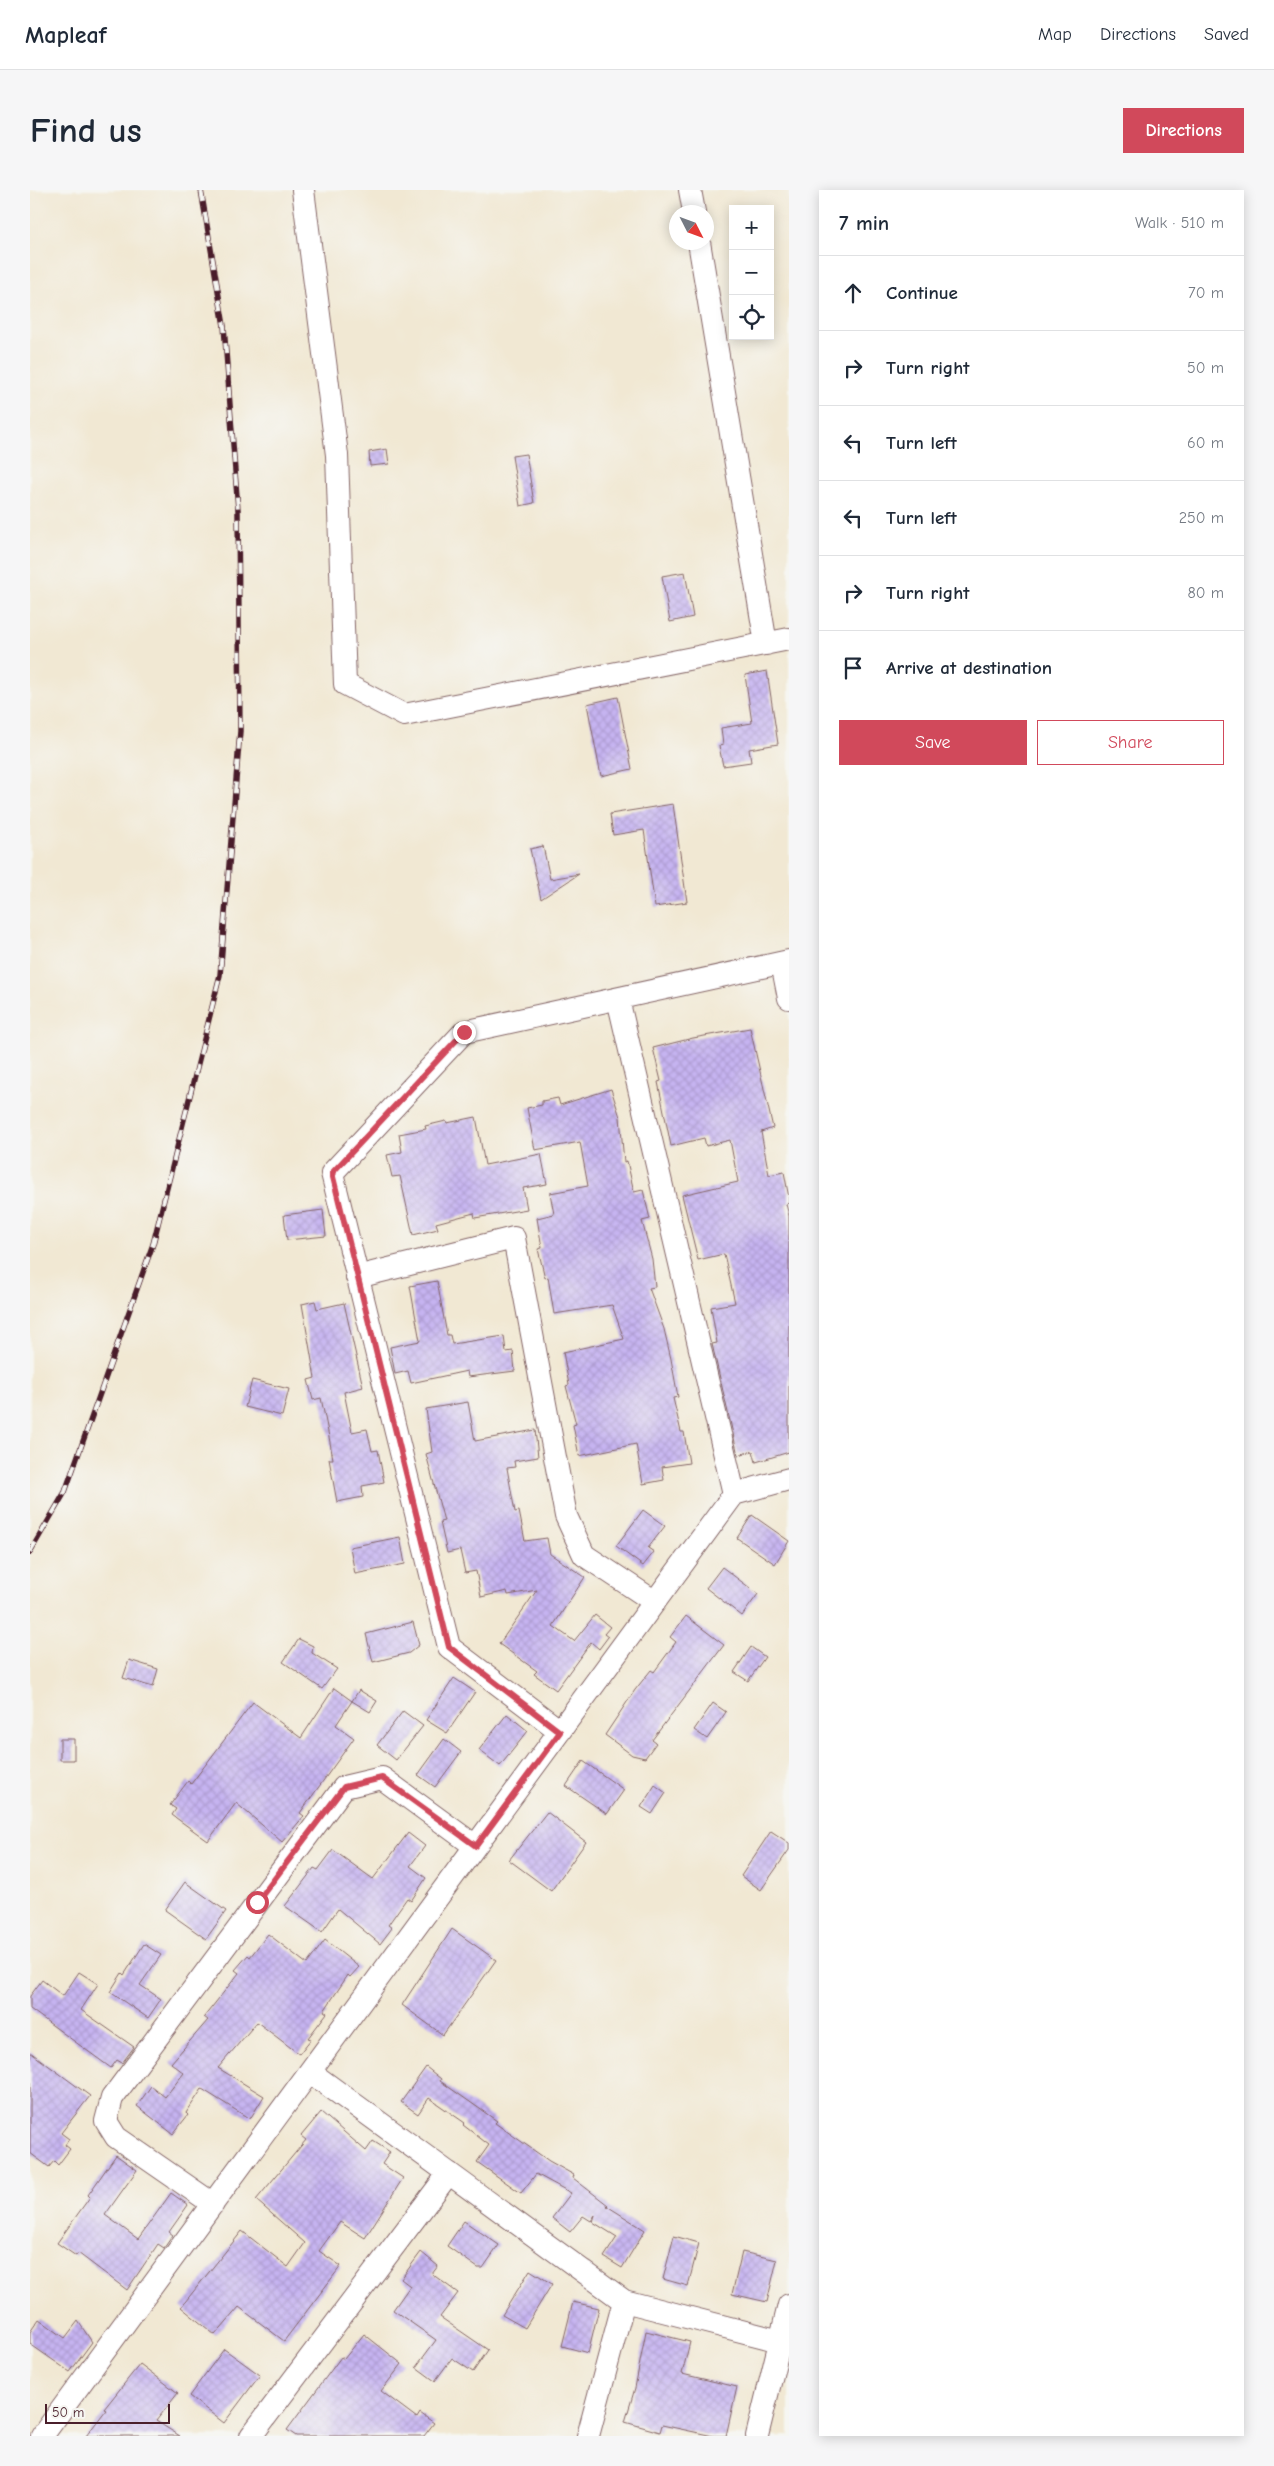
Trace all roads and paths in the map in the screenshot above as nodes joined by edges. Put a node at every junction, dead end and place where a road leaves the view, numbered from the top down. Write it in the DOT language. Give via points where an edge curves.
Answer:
graph roads {
  1 [pos="303,190"];
  2 [pos="690,190"];
  3 [pos="693,205"];
  4 [pos="700,250"];
  5 [pos="789,640"];
  6 [pos="766,644"];
  7 [pos="786,962"];
  8 [pos="789,998"];
  9 [pos="618,999"];
  10 [pos="357,1277"];
  11 [pos="789,1479"];
  12 [pos="734,1494"];
  13 [pos="655,1602"];
  14 [pos="560,1732"];
  15 [pos="476,1846"];
  16 [pos="310,2072"];
  17 [pos="449,2173"];
  18 [pos="213,2204"];
  19 [pos="624,2301"];
  20 [pos="789,2305"];
  21 [pos="780,2341"];
  22 [pos="42,2436"];
  23 [pos="251,2436"];
  24 [pos="588,2436"];
  25 [pos="757,2436"];
  1 -- 6 [label="street" via="337,455 344,684 404,715"];
  2 -- 3 [label="street"];
  4 -- 6 [label="street"];
  5 -- 6 [label="street"];
  7 -- 8 [label="street"];
  7 -- 9 [label="street"];
  9 -- 10 [label="street" via="464,1032 332,1173"];
  9 -- 12 [label="street"];
  10 -- 13 [label="street" via="514,1238 566,1516 584,1555"];
  10 -- 14 [label="street" via="449,1647"];
  11 -- 12 [label="street"];
  12 -- 13 [label="street"];
  13 -- 14 [label="street"];
  14 -- 15 [label="street"];
  15 -- 16 [label="street"];
  15 -- 18 [label="street" via="382,1778 344,1787 112,2098 106,2121 116,2137"];
  16 -- 17 [label="street"];
  16 -- 18 [label="street"];
  17 -- 19 [label="street"];
  17 -- 23 [label="street"];
  18 -- 22 [label="street"];
  19 -- 21 [label="street"];
  19 -- 24 [label="street"];
  20 -- 21 [label="street"];
  21 -- 25 [label="street"];
}
